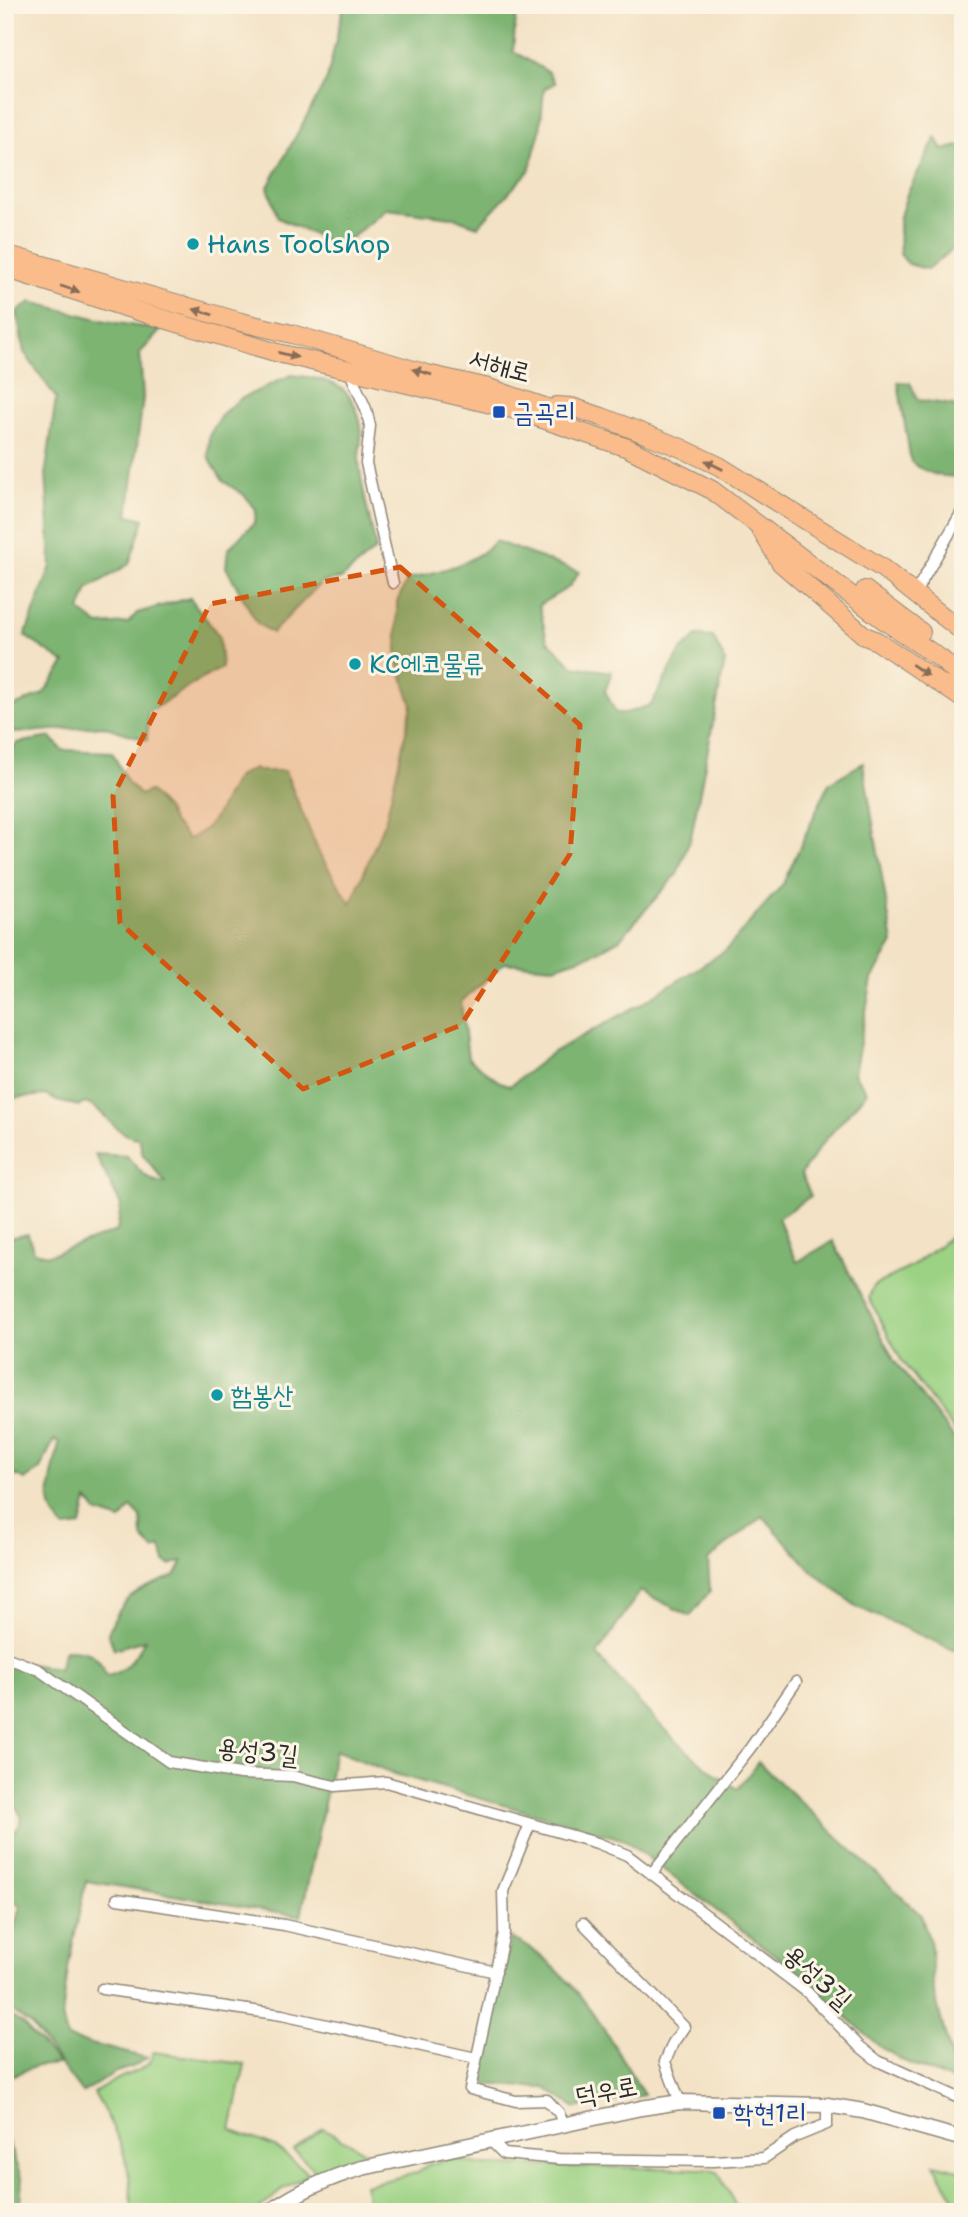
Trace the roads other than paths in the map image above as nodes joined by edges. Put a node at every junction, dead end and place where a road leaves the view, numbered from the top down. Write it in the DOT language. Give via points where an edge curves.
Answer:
graph roads {
  1 [pos="5,254"];
  2 [pos="5,268"];
  3 [pos="349,370"];
  4 [pos="537,403"];
  5 [pos="963,510"];
  6 [pos="757,523"];
  7 [pos="393,583"];
  8 [pos="915,593"];
  9 [pos="963,632"];
  10 [pos="963,664"];
  11 [pos="963,679"];
  12 [pos="963,699"];
  13 [pos="5,1657"];
  14 [pos="796,1682"];
  15 [pos="530,1824"];
  16 [pos="652,1873"];
  17 [pos="117,1899"];
  18 [pos="583,1923"];
  19 [pos="496,1972"];
  20 [pos="102,1989"];
  21 [pos="476,2059"];
  22 [pos="963,2100"];
  23 [pos="680,2102"];
  24 [pos="827,2105"];
  25 [pos="563,2124"];
  26 [pos="963,2139"];
  27 [pos="490,2140"];
  28 [pos="269,2212"];
  4 -- 1 [label="main road, 서해로, one-way"];
  2 -- 3 [label="main road, 서해로, one-way" via="278,353"];
  3 -- 6 [label="main road, 서해로" via="516,410 628,448 712,490"];
  3 -- 7 [label="street" via="370,426 366,463"];
  8 -- 4 [label="main road, one-way" via="719,466 602,417"];
  4 -- 10 [label="main road, 서해로" via="641,444 717,482"];
  5 -- 8 [label="street"];
  6 -- 11 [label="main road, 서해로"];
  6 -- 12 [label="main road, one-way" via="781,563 856,628"];
  8 -- 9 [label="main road"];
  13 -- 15 [label="street, 용성3길" via="39,1670 169,1762 240,1774 292,1776 335,1786 386,1782"];
  14 -- 16 [label="street"];
  15 -- 16 [label="street, 용성3길" via="627,1855"];
  15 -- 19 [label="street" via="503,1891 505,1933"];
  16 -- 22 [label="street, 용성3길" via="807,1992 878,2061"];
  17 -- 19 [label="street" via="284,1925"];
  18 -- 23 [label="street" via="684,2027 665,2063"];
  19 -- 21 [label="street"];
  20 -- 21 [label="street" via="282,2015"];
  21 -- 25 [label="street" via="470,2089 516,2101 547,2100"];
  23 -- 24 [label="street, 덕우로"];
  23 -- 25 [label="street, 덕우로"];
  24 -- 26 [label="street, 덕우로"];
  24 -- 27 [label="street" via="827,2124 795,2137 764,2158 559,2158 504,2154"];
  25 -- 27 [label="street, 덕우로"];
  27 -- 28 [label="street, 덕우로" via="331,2177"];
}
